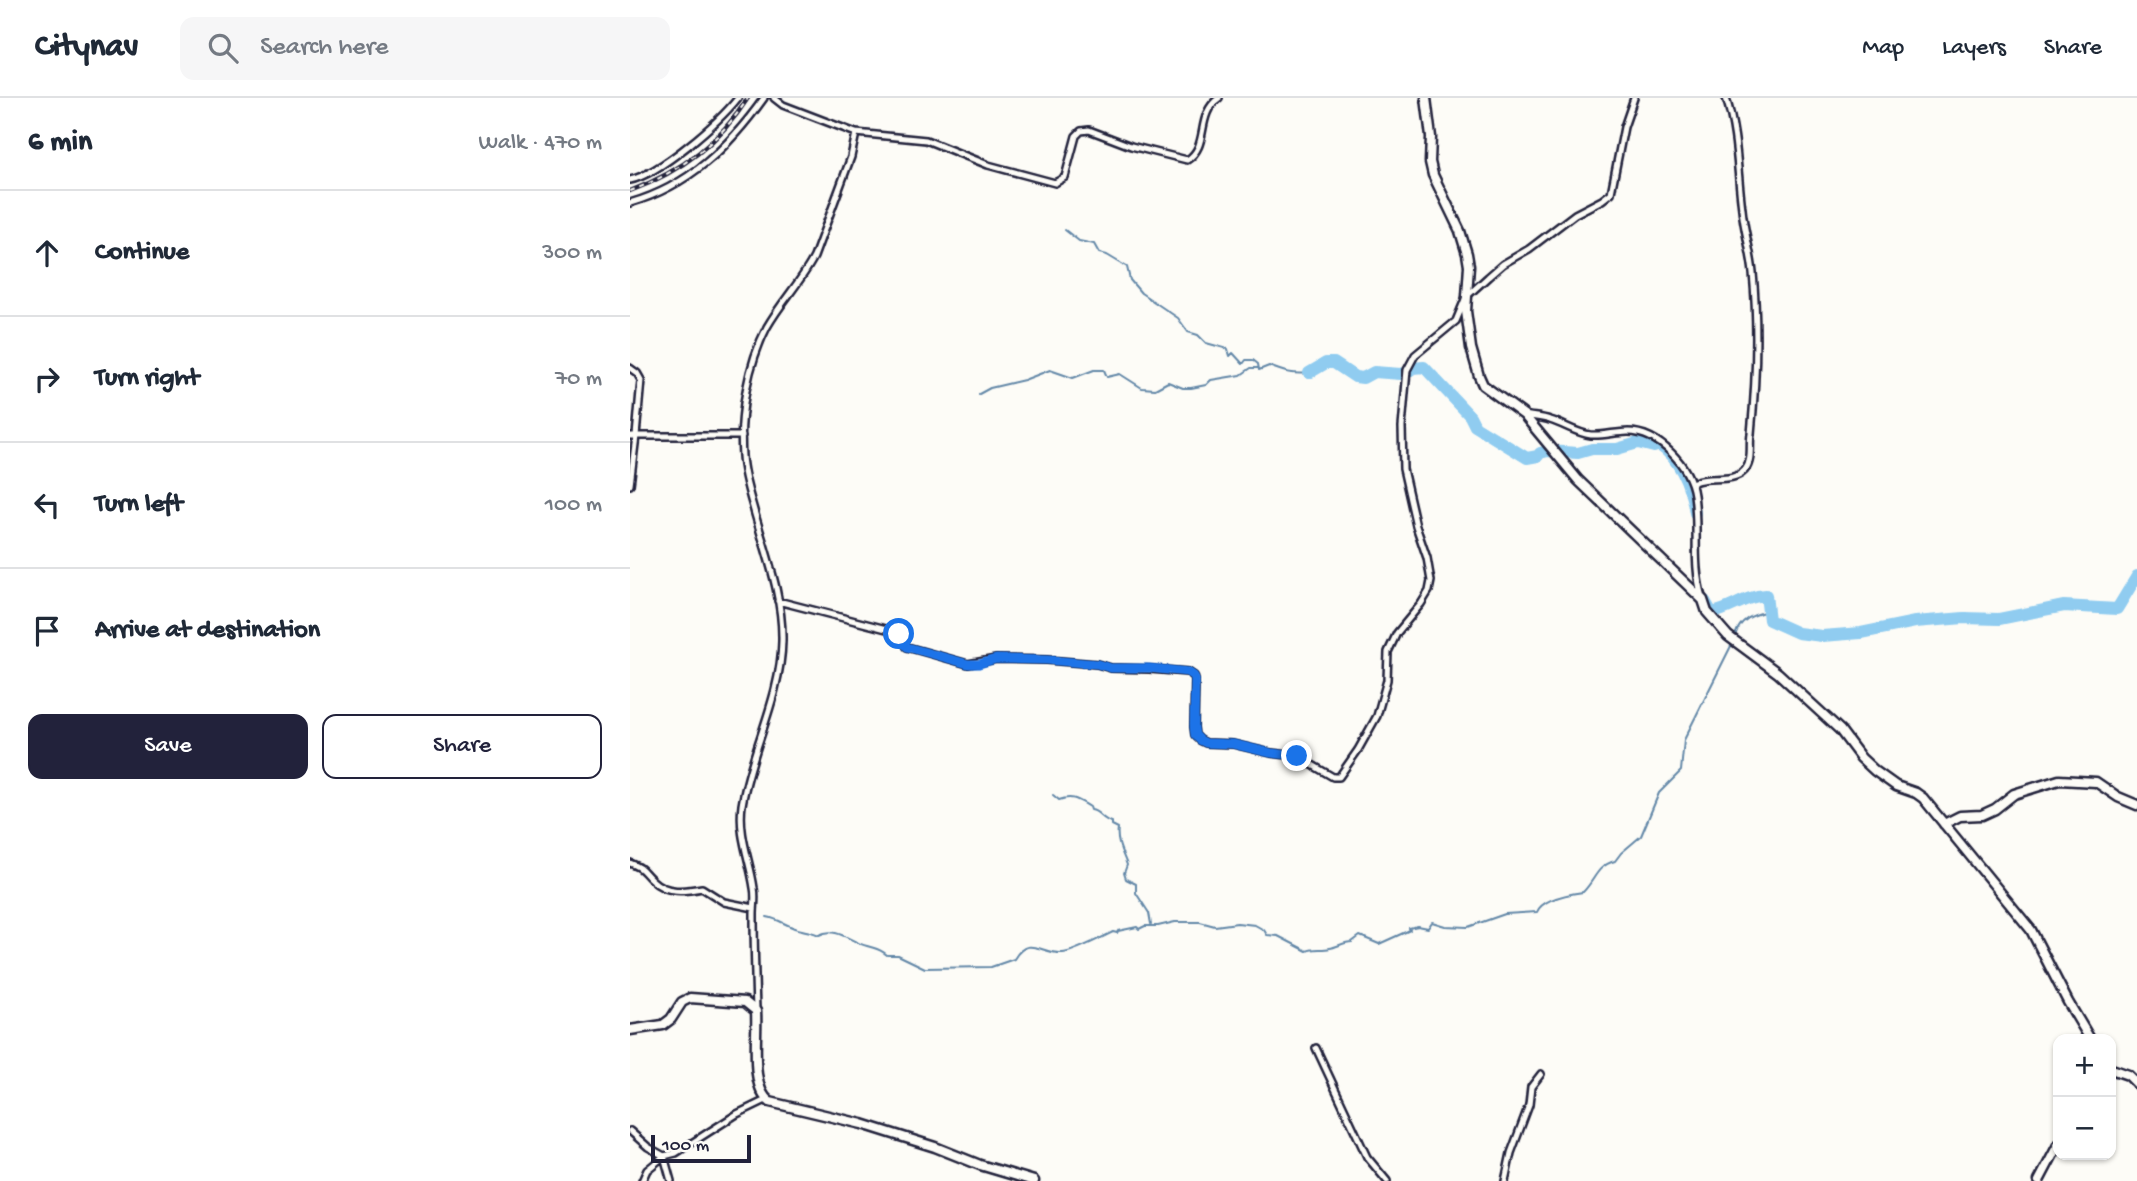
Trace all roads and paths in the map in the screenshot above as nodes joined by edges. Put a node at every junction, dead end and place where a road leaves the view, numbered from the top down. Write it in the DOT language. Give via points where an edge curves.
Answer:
graph roads {
  1 [pos="738,98"];
  2 [pos="764,98"];
  3 [pos="774,98"];
  4 [pos="1219,98"];
  5 [pos="1426,98"];
  6 [pos="1634,98"];
  7 [pos="1726,98"];
  8 [pos="856,133"];
  9 [pos="630,183"];
  10 [pos="630,203"];
  11 [pos="1466,297"];
  12 [pos="630,368"];
  13 [pos="1524,415"];
  14 [pos="633,436"];
  15 [pos="742,436"];
  16 [pos="630,485"];
  17 [pos="1692,486"];
  18 [pos="1703,600"];
  19 [pos="778,601"];
  20 [pos="2137,805"];
  21 [pos="1944,824"];
  22 [pos="630,863"];
  23 [pos="754,908"];
  24 [pos="756,1011"];
  25 [pos="630,1031"];
  26 [pos="2087,1034"];
  27 [pos="1316,1048"];
  28 [pos="2116,1071"];
  29 [pos="1541,1074"];
  30 [pos="2137,1084"];
  31 [pos="766,1100"];
  32 [pos="630,1131"];
  33 [pos="2053,1154"];
  34 [pos="664,1156"];
  35 [pos="642,1181"];
  36 [pos="671,1181"];
  37 [pos="1034,1181"];
  38 [pos="1387,1181"];
  39 [pos="1505,1181"];
  40 [pos="2039,1181"];
  1 -- 9 [label="street" via="697,138 656,170"];
  2 -- 10 [label="street" via="738,133 704,166 673,186"];
  3 -- 8 [label="street"];
  4 -- 8 [label="street" via="1208,107 1195,156 1180,160 1081,131 1065,177 1055,183 988,165 926,140"];
  5 -- 11 [label="street" via="1433,175 1468,254"];
  6 -- 11 [label="street" via="1611,193 1503,264"];
  7 -- 17 [label="street" via="1737,141 1742,212 1755,290 1751,452 1739,475 1703,479"];
  8 -- 15 [label="street" via="814,257 759,344 749,376"];
  11 -- 13 [label="street" via="1468,328 1483,385"];
  11 -- 19 [label="street" via="1456,321 1416,355 1407,370 1403,469 1430,569 1429,591 1397,633 1388,652 1387,680 1377,716 1339,777 1297,756 1200,740 1194,727 1195,680 1188,672 1047,660 996,659 968,664 907,647 894,631"];
  12 -- 14 [label="street" via="641,380"];
  13 -- 17 [label="street" via="1591,435 1630,432 1653,438 1676,459"];
  13 -- 18 [label="street" via="1578,480"];
  14 -- 15 [label="street"];
  14 -- 16 [label="street"];
  15 -- 19 [label="street" via="746,480"];
  17 -- 18 [label="street" via="1696,566"];
  18 -- 21 [label="street" via="1707,612 1728,636 1788,682 1840,730 1875,771 1923,798"];
  19 -- 23 [label="street" via="779,668 741,819"];
  20 -- 21 [label="street" via="2096,782 2059,780 2014,794 1982,815 1960,816"];
  21 -- 26 [label="street" via="2031,930"];
  22 -- 23 [label="street" via="659,885 682,892 707,889 724,902"];
  23 -- 24 [label="street"];
  24 -- 25 [label="street" via="745,1002 690,998 668,1023"];
  24 -- 31 [label="street" via="758,1083"];
  27 -- 38 [label="street" via="1367,1157"];
  28 -- 30 [label="street"];
  29 -- 39 [label="street" via="1531,1087"];
  31 -- 34 [label="street"];
  31 -- 37 [label="street" via="874,1127"];
  32 -- 34 [label="street"];
  33 -- 40 [label="street"];
  34 -- 35 [label="street"];
  34 -- 36 [label="street"];
}
